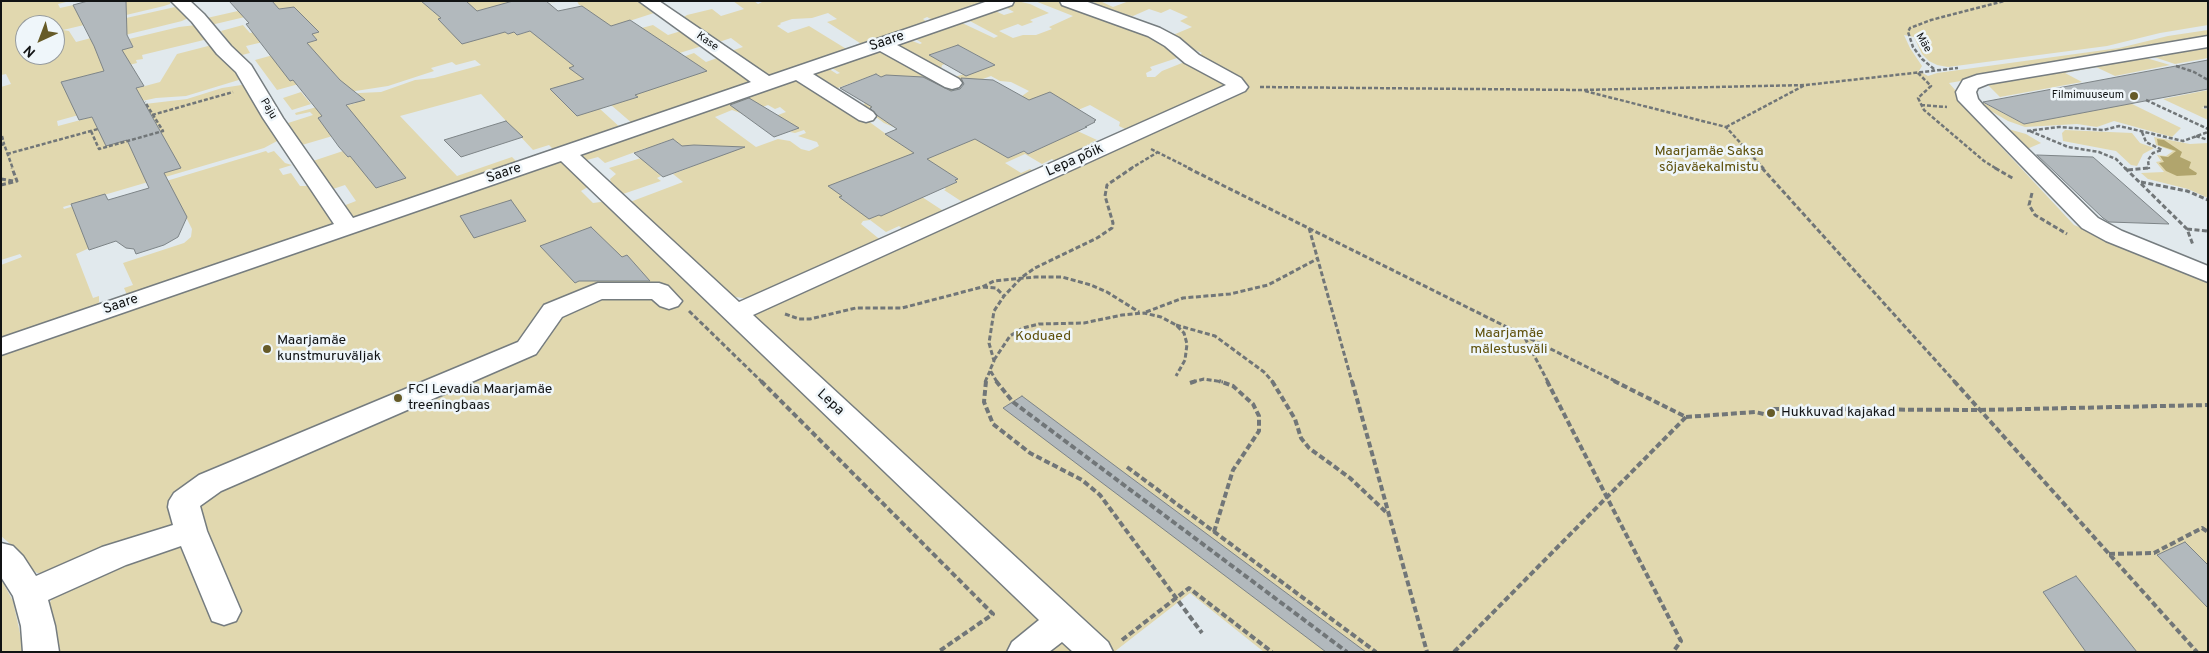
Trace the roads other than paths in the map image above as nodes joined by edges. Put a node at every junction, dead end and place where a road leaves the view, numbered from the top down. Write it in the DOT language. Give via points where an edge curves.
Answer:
graph roads {
  1 [pos="178,1"];
  2 [pos="647,1"];
  3 [pos="1006,1"];
  4 [pos="1068,1"];
  5 [pos="2208,41"];
  6 [pos="882,44"];
  7 [pos="798,73"];
  8 [pos="952,83"];
  9 [pos="767,84"];
  10 [pos="866,116"];
  11 [pos="565,153"];
  12 [pos="347,226"];
  13 [pos="2208,275"];
  14 [pos="669,301"];
  15 [pos="735,313"];
  16 [pos="1,347"];
  17 [pos="191,531"];
  18 [pos="1,555"];
  19 [pos="29,594"];
  20 [pos="224,611"];
  21 [pos="1063,621"];
  22 [pos="1106,649"];
  23 [pos="41,652"];
  24 [pos="1024,652"];
  1 -- 12 [label="street, Paju" via="198,18 244,69 273,118"];
  2 -- 9 [label="street, Kase"];
  3 -- 6 [label="street, Saare"];
  4 -- 15 [label="street, Lepa põik" via="1154,32 1238,87"];
  5 -- 13 [label="street" via="1976,81 1970,84 1966,96 2090,223"];
  6 -- 7 [label="street, Saare"];
  6 -- 8 [label="street"];
  7 -- 9 [label="street, Saare"];
  7 -- 10 [label="street"];
  9 -- 11 [label="street, Saare"];
  11 -- 12 [label="street, Saare"];
  11 -- 15 [label="street, Lepa"];
  12 -- 16 [label="street, Saare"];
  14 -- 17 [label="street" via="659,291 598,291 553,310 527,348 203,487 185,501"];
  15 -- 21 [label="street, Lepa"];
  17 -- 19 [label="street" via="114,556"];
  17 -- 20 [label="street"];
  18 -- 19 [label="street"];
  19 -- 23 [label="street"];
  21 -- 22 [label="street, Lepa"];
  21 -- 24 [label="street"];
}
